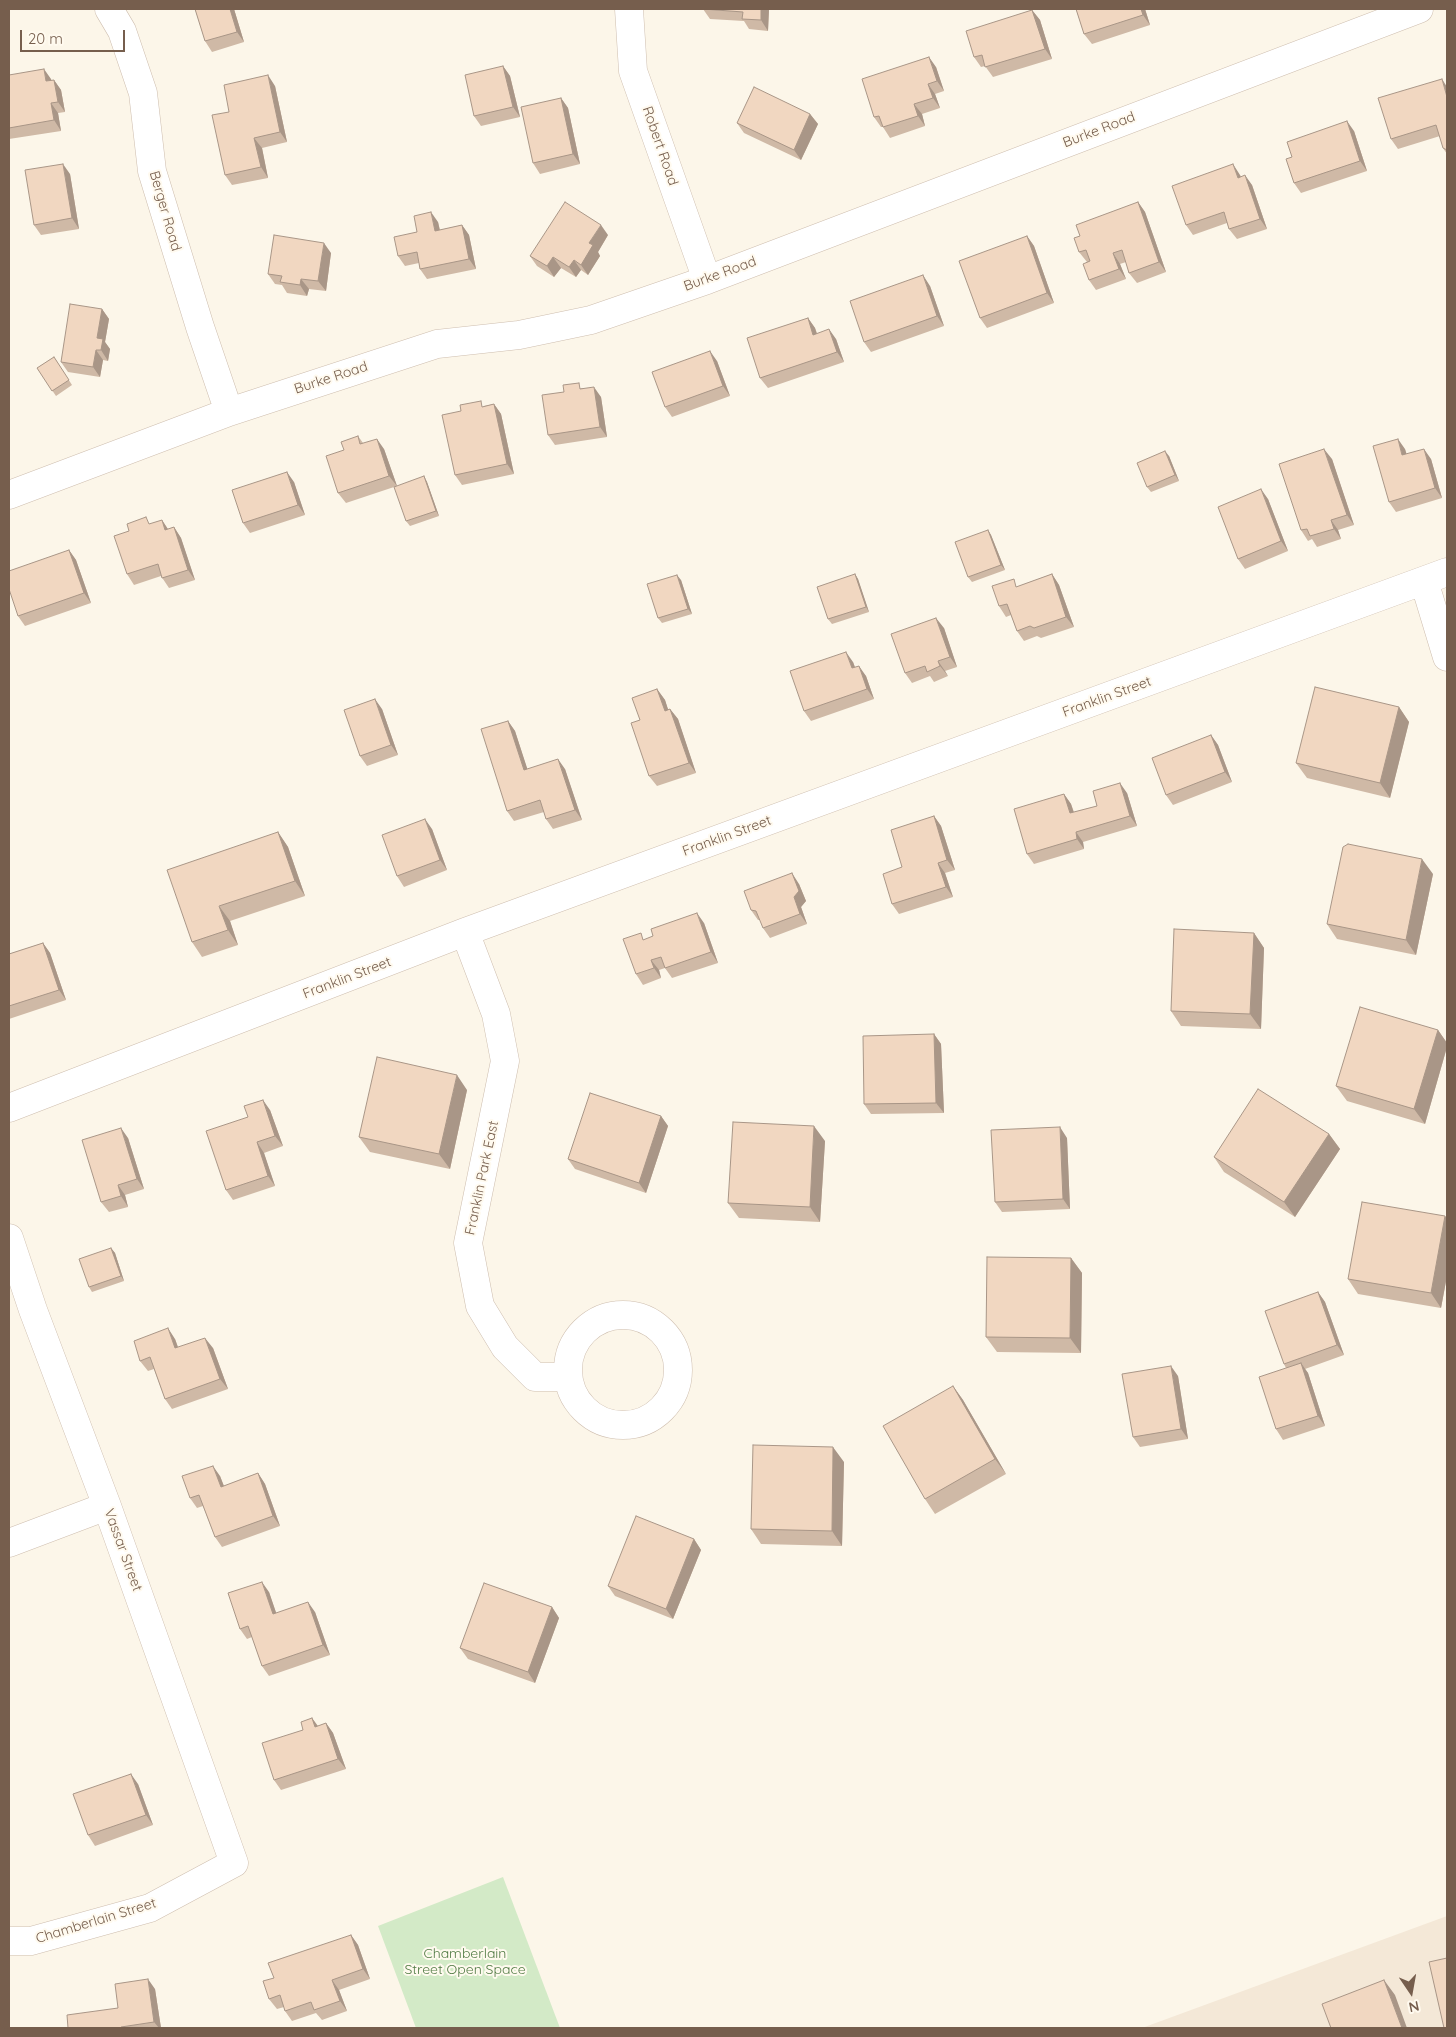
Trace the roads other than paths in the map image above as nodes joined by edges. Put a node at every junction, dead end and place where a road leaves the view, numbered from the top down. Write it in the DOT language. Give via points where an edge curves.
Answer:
graph roads {
  1 [pos="110,9"];
  2 [pos="629,9"];
  3 [pos="1419,9"];
  4 [pos="707,280"];
  5 [pos="229,412"];
  6 [pos="9,495"];
  7 [pos="1436,576"];
  8 [pos="1447,657"];
  9 [pos="465,932"];
  10 [pos="9,1108"];
  11 [pos="9,1238"];
  12 [pos="568,1376"];
  13 [pos="107,1506"];
  14 [pos="9,1543"];
  15 [pos="234,1863"];
  16 [pos="9,1941"];
  1 -- 5 [label="street, Berger Road" via="122,31 143,93 152,171"];
  2 -- 4 [label="street, Robert Road" via="633,71"];
  3 -- 4 [label="street, Burke Road"];
  4 -- 5 [label="street, Burke Road" via="590,320 519,335 437,344"];
  5 -- 6 [label="street, Burke Road"];
  7 -- 8 [label="street"];
  7 -- 9 [label="street, Franklin Street"];
  9 -- 10 [label="street, Franklin Street"];
  9 -- 12 [label="street, Franklin Park East" via="496,1014 505,1061 468,1243 480,1306 505,1347 535,1377"];
  11 -- 13 [label="street, Vassar Street"];
  12 -- 12 [label="street" via="573,1394 583,1408 613,1424 630,1424 647,1420 662,1410 672,1396 678,1378 678,1360 672,1342 659,1327 643,1318 625,1314 606,1317 576,1340 569,1358"];
  13 -- 14 [label="street"];
  13 -- 15 [label="street, Vassar Street"];
  15 -- 16 [label="street, Chamberlain Street" via="150,1908 31,1941"];
}
